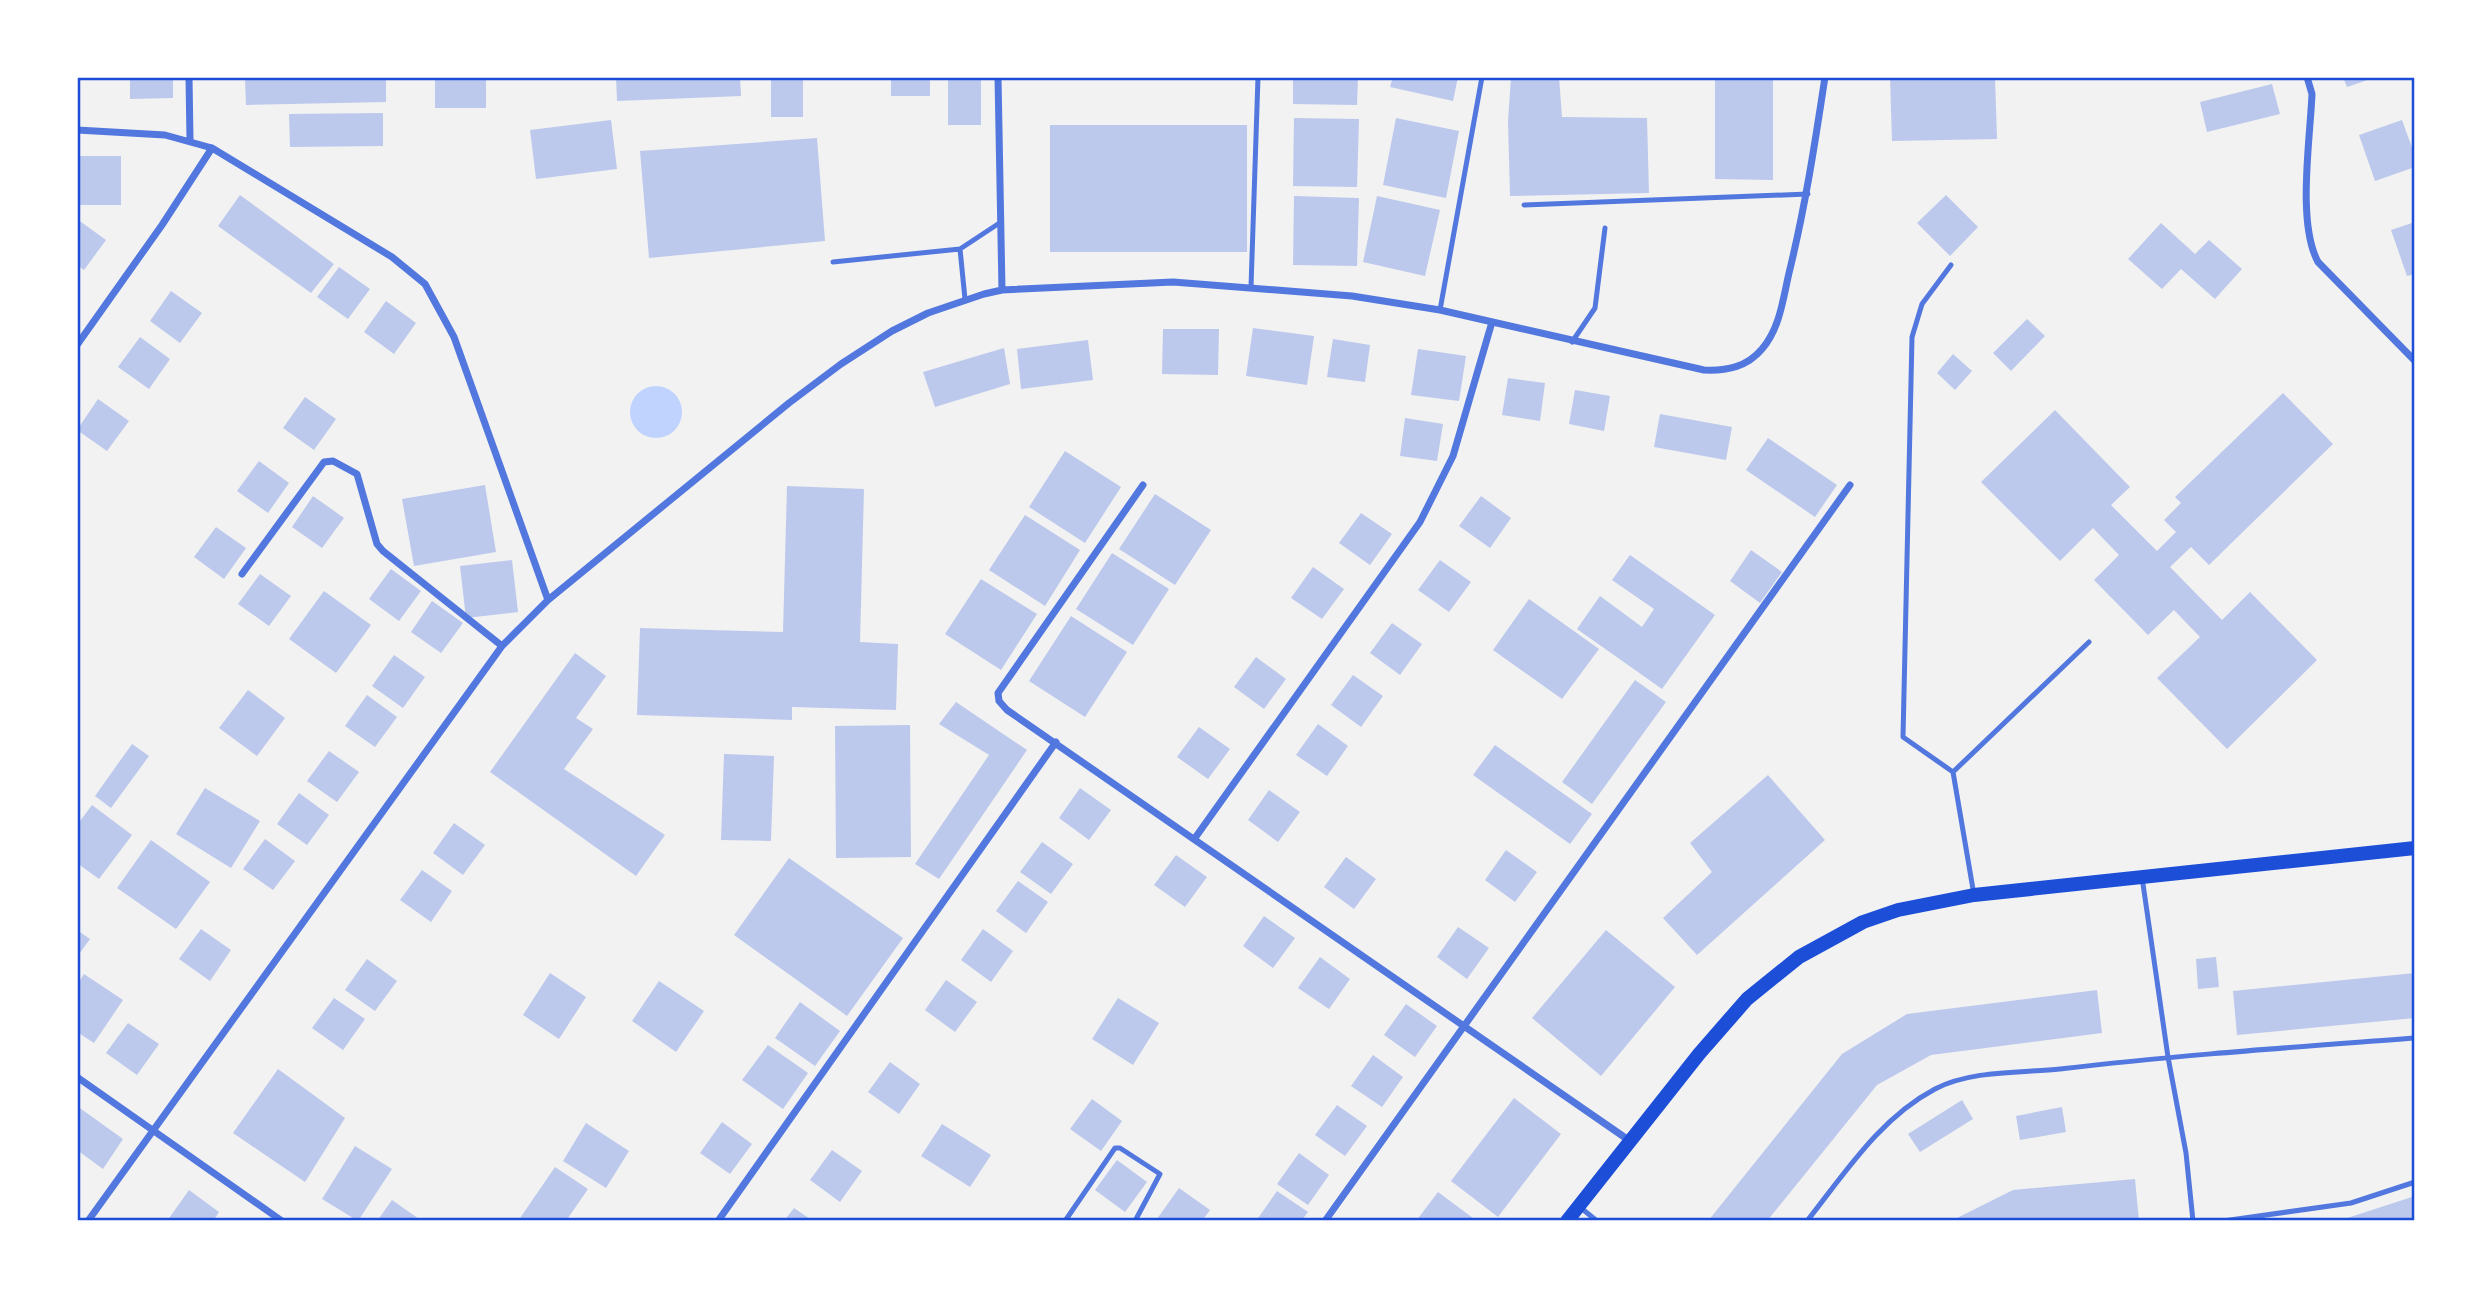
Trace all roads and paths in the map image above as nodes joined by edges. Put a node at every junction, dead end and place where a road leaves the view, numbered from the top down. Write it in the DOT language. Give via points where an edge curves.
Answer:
graph roads {
  1 [pos="189,77"];
  2 [pos="998,77"];
  3 [pos="1258,77"];
  4 [pos="1482,77"];
  5 [pos="1825,77"];
  6 [pos="2307,77"];
  7 [pos="77,131"];
  8 [pos="190,140"];
  9 [pos="212,148"];
  10 [pos="1808,194"];
  11 [pos="1524,205"];
  12 [pos="1001,222"];
  13 [pos="1605,228"];
  14 [pos="960,248"];
  15 [pos="833,262"];
  16 [pos="1951,265"];
  17 [pos="1251,287"];
  18 [pos="1002,290"];
  19 [pos="965,299"];
  20 [pos="1440,310"];
  21 [pos="1492,322"];
  22 [pos="1572,342"];
  23 [pos="77,345"];
  24 [pos="2415,361"];
  25 [pos="1143,485"];
  26 [pos="1850,485"];
  27 [pos="242,574"];
  28 [pos="548,600"];
  29 [pos="2089,642"];
  30 [pos="502,646"];
  31 [pos="1056,742"];
  32 [pos="1953,772"];
  33 [pos="1195,838"];
  34 [pos="2415,848"];
  35 [pos="2142,877"];
  36 [pos="1974,895"];
  37 [pos="1464,1024"];
  38 [pos="2415,1038"];
  39 [pos="2168,1057"];
  40 [pos="77,1077"];
  41 [pos="152,1130"];
  42 [pos="1630,1141"];
  43 [pos="2415,1182"];
  44 [pos="1579,1206"];
  45 [pos="88,1221"];
  46 [pos="282,1221"];
  47 [pos="718,1221"];
  48 [pos="1065,1221"];
  49 [pos="1135,1221"];
  50 [pos="1325,1221"];
  51 [pos="1567,1221"];
  52 [pos="1597,1221"];
  53 [pos="1807,1221"];
  54 [pos="2193,1221"];
  55 [pos="2223,1221"];
  1 -- 8 [label="street"];
  2 -- 12 [label="street"];
  3 -- 17 [label="lane"];
  4 -- 20 [label="lane"];
  5 -- 10 [label="street"];
  6 -- 24 [label="street" via="2312,94 2307,227 2312,251"];
  7 -- 8 [label="street"];
  8 -- 9 [label="street"];
  9 -- 23 [label="street"];
  9 -- 28 [label="street" via="391,257 425,284 454,337"];
  10 -- 11 [label="lane"];
  10 -- 22 [label="street" via="1779,316 1769,339 1752,358 1730,369 1704,370"];
  12 -- 14 [label="lane"];
  12 -- 18 [label="street"];
  13 -- 22 [label="lane" via="1595,308"];
  14 -- 15 [label="lane"];
  14 -- 19 [label="lane"];
  16 -- 32 [label="lane" via="1922,304 1912,337 1903,737"];
  17 -- 18 [label="street" via="1172,282"];
  17 -- 20 [label="street"];
  18 -- 19 [label="street"];
  19 -- 28 [label="street" via="892,331 841,364"];
  20 -- 21 [label="street"];
  21 -- 22 [label="street"];
  21 -- 33 [label="street" via="1453,456 1420,522"];
  25 -- 31 [label="street" via="998,693 1007,710"];
  26 -- 37 [label="street"];
  27 -- 30 [label="street" via="324,462 332,461 357,474 383,551"];
  28 -- 30 [label="street"];
  29 -- 32 [label="lane"];
  30 -- 41 [label="street"];
  31 -- 33 [label="street"];
  31 -- 47 [label="street"];
  32 -- 36 [label="lane"];
  33 -- 37 [label="street"];
  34 -- 35 [label="main road"];
  35 -- 36 [label="main road"];
  35 -- 39 [label="lane"];
  36 -- 42 [label="main road" via="1933,901 1863,922 1799,957 1747,999"];
  37 -- 42 [label="street"];
  37 -- 50 [label="street"];
  38 -- 39 [label="lane"];
  39 -- 53 [label="lane" via="1957,1080 1938,1088 1897,1115 1869,1142"];
  39 -- 54 [label="lane"];
  40 -- 41 [label="street"];
  41 -- 45 [label="street"];
  41 -- 46 [label="street"];
  42 -- 44 [label="main road"];
  43 -- 55 [label="lane" via="2351,1203"];
  44 -- 51 [label="main road"];
  44 -- 52 [label="lane"];
  48 -- 49 [label="lane" via="1120,1148 1160,1174"];
}
